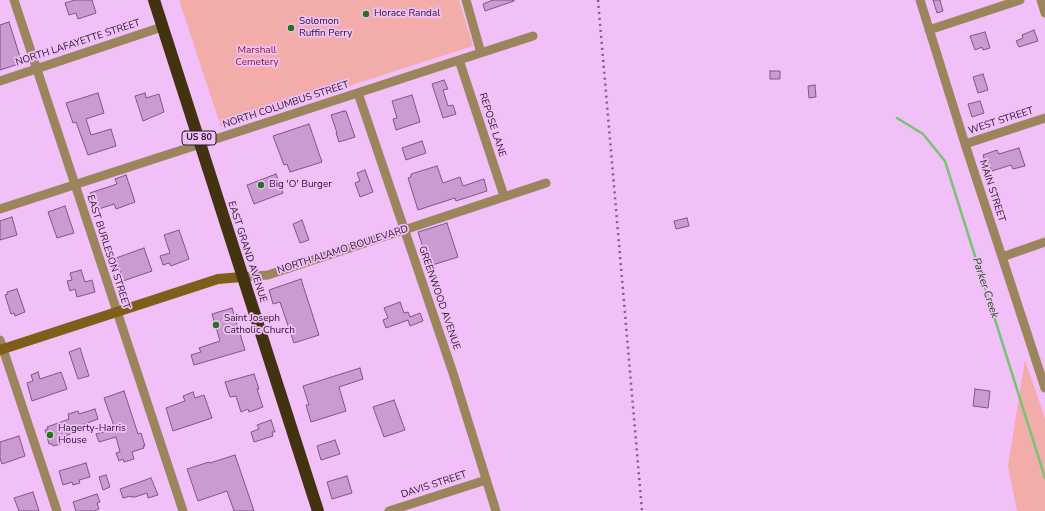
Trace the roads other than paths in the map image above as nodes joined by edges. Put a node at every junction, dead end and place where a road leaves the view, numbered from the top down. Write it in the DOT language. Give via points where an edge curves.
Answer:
graph roads {
  1 [pos="14,0"];
  2 [pos="154,0"];
  3 [pos="466,0"];
  4 [pos="920,0"];
  5 [pos="1020,0"];
  6 [pos="1041,0"];
  7 [pos="1045,13"];
  8 [pos="162,27"];
  9 [pos="929,30"];
  10 [pos="533,36"];
  11 [pos="481,53"];
  12 [pos="459,60"];
  13 [pos="36,69"];
  14 [pos="0,81"];
  15 [pos="358,93"];
  16 [pos="1045,118"];
  17 [pos="201,144"];
  18 [pos="965,144"];
  19 [pos="546,183"];
  20 [pos="74,185"];
  21 [pos="504,196"];
  22 [pos="0,209"];
  23 [pos="404,230"];
  24 [pos="1045,242"];
  25 [pos="1002,257"];
  26 [pos="242,277"];
  27 [pos="116,312"];
  28 [pos="1,346"];
  29 [pos="1045,388"];
  30 [pos="486,480"];
  31 [pos="57,511"];
  32 [pos="182,511"];
  33 [pos="318,511"];
  34 [pos="389,511"];
  35 [pos="496,511"];
  1 -- 13 [label="street, EAST BURLESON STREET"];
  2 -- 8 [label="highway, EAST GRAND AVENUE / US 80"];
  3 -- 11 [label="street"];
  4 -- 9 [label="street, MAIN STREET"];
  5 -- 9 [label="street"];
  6 -- 7 [label="street"];
  8 -- 13 [label="street, NORTH LAFAYETTE STREET"];
  8 -- 17 [label="highway, EAST GRAND AVENUE / US 80"];
  9 -- 18 [label="street, MAIN STREET"];
  10 -- 11 [label="street, NORTH COLUMBUS STREET"];
  11 -- 12 [label="street, NORTH COLUMBUS STREET"];
  12 -- 15 [label="street, NORTH COLUMBUS STREET"];
  12 -- 21 [label="street, REPOSE LANE"];
  13 -- 14 [label="street, NORTH LAFAYETTE STREET"];
  13 -- 20 [label="street, EAST BURLESON STREET"];
  15 -- 17 [label="street, NORTH COLUMBUS STREET"];
  15 -- 23 [label="street, GREENWOOD AVENUE"];
  16 -- 18 [label="street, WEST STREET"];
  17 -- 20 [label="street, NORTH COLUMBUS STREET"];
  17 -- 26 [label="highway, EAST GRAND AVENUE / US 80"];
  18 -- 25 [label="street, MAIN STREET"];
  19 -- 21 [label="street, NORTH ALAMO BOULEVARD"];
  20 -- 22 [label="street, NORTH COLUMBUS STREET"];
  20 -- 27 [label="street, EAST BURLESON STREET"];
  21 -- 23 [label="street, NORTH ALAMO BOULEVARD"];
  23 -- 26 [label="street, NORTH ALAMO BOULEVARD" via="268,275"];
  23 -- 30 [label="street, GREENWOOD AVENUE"];
  24 -- 25 [label="street"];
  25 -- 29 [label="street, MAIN STREET"];
  26 -- 27 [label="street, NORTH ALAMO BOULEVARD" via="218,279"];
  26 -- 33 [label="highway, EAST GRAND AVENUE / US 80"];
  27 -- 28 [label="street, NORTH ALAMO BOULEVARD"];
  27 -- 32 [label="street, EAST BURLESON STREET"];
  28 -- 31 [label="street"];
  30 -- 34 [label="street, DAVIS STREET"];
  30 -- 35 [label="street, GREENWOOD AVENUE"];
}
